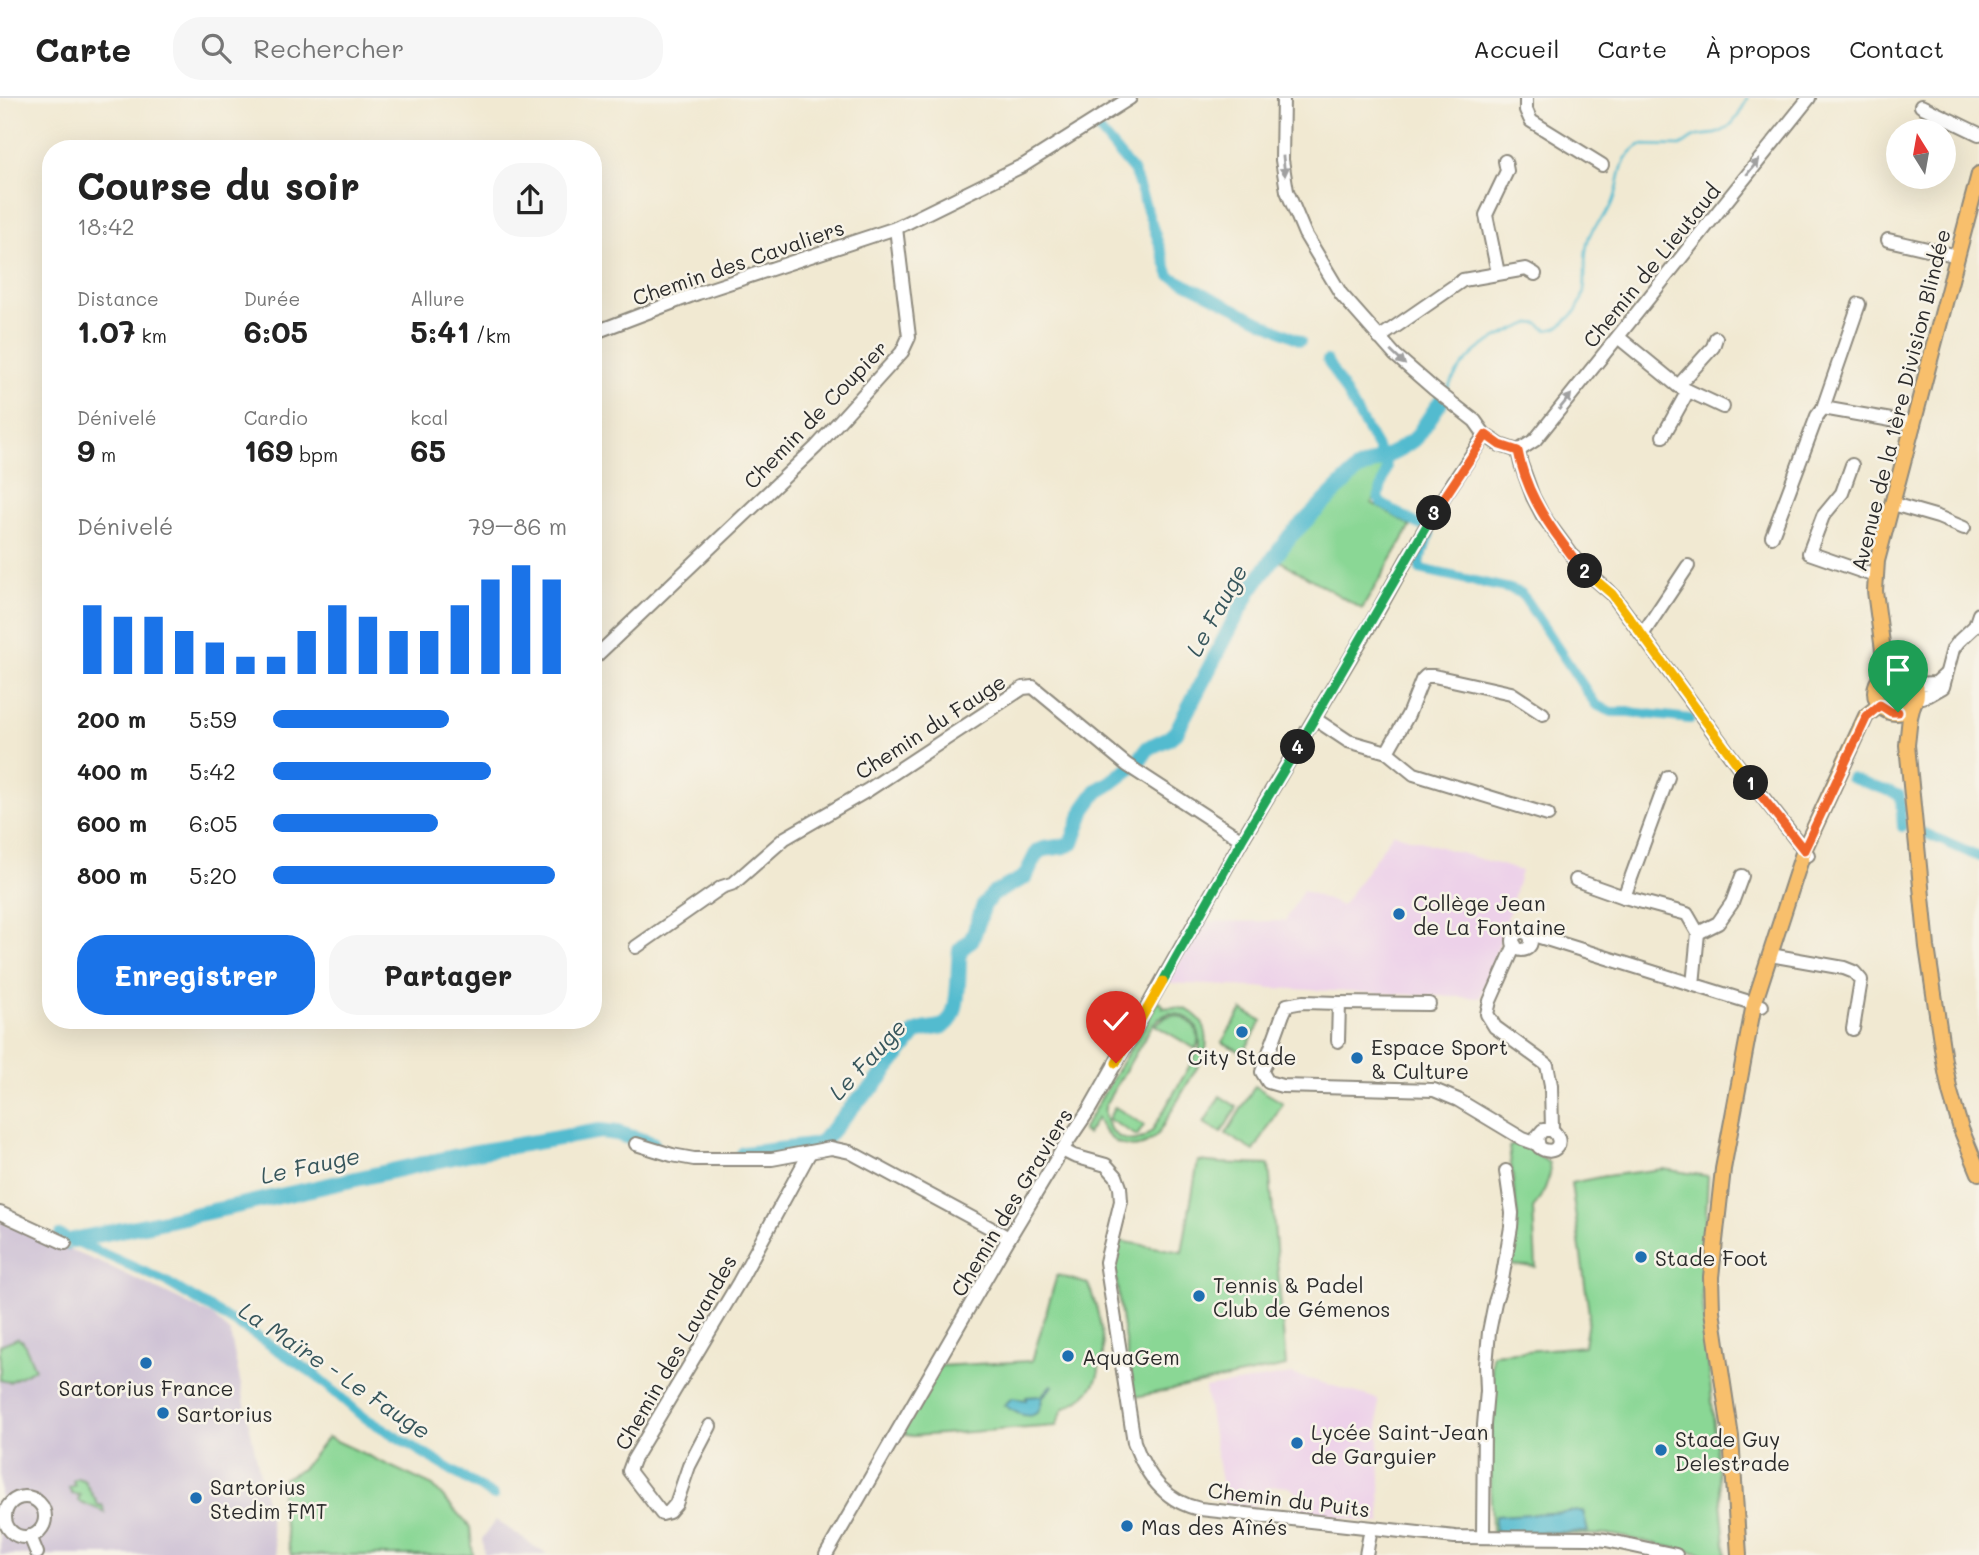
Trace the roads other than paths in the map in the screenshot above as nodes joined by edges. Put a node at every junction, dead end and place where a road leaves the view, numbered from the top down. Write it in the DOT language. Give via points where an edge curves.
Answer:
graph roads {
  1 [pos="1130,98"];
  2 [pos="1283,98"];
  3 [pos="1526,98"];
  4 [pos="1809,98"];
  5 [pos="1921,106"];
  6 [pos="1979,134"];
  7 [pos="1505,161"];
  8 [pos="1602,165"];
  9 [pos="1979,174"];
  10 [pos="896,228"];
  11 [pos="1888,240"];
  12 [pos="1958,256"];
  13 [pos="1498,273"];
  14 [pos="1535,274"];
  15 [pos="1859,303"];
  16 [pos="602,330"];
  17 [pos="1618,337"];
  18 [pos="1379,338"];
  19 [pos="1716,338"];
  20 [pos="1683,389"];
  21 [pos="1723,407"];
  22 [pos="1823,408"];
  23 [pos="1914,424"];
  24 [pos="1486,435"];
  25 [pos="1663,436"];
  26 [pos="1518,451"];
  27 [pos="1852,465"];
  28 [pos="1893,503"];
  29 [pos="1964,528"];
  30 [pos="1772,536"];
  31 [pos="1688,566"];
  32 [pos="1875,576"];
  33 [pos="1978,623"];
  34 [pos="1642,635"];
  35 [pos="1882,638"];
  36 [pos="602,650"];
  37 [pos="1902,672"];
  38 [pos="1881,677"];
  39 [pos="1915,695"];
  40 [pos="1886,708"];
  41 [pos="1543,714"];
  42 [pos="1315,719"];
  43 [pos="1907,745"];
  44 [pos="1387,752"];
  45 [pos="1668,776"];
  46 [pos="1548,815"];
  47 [pos="1242,840"];
  48 [pos="1806,853"];
  49 [pos="1742,876"];
  50 [pos="1576,880"];
  51 [pos="1624,897"];
  52 [pos="1698,933"];
  53 [pos="636,947"];
  54 [pos="1776,956"];
  55 [pos="1693,985"];
  56 [pos="1339,1003"];
  57 [pos="1429,1004"];
  58 [pos="1758,1005"];
  59 [pos="1853,1029"];
  60 [pos="1338,1041"];
  61 [pos="636,1144"];
  62 [pos="1062,1150"];
  63 [pos="810,1152"];
  64 [pos="1506,1171"];
  65 [pos="1979,1173"];
  66 [pos="0,1213"];
  67 [pos="1009,1238"];
  68 [pos="65,1243"];
  69 [pos="710,1426"];
  70 [pos="1733,1464"];
  71 [pos="3,1511"];
  72 [pos="1371,1528"];
  73 [pos="30,1536"];
  74 [pos="1483,1538"];
  75 [pos="37,1553"];
  76 [pos="826,1555"];
  77 [pos="1366,1555"];
  78 [pos="1676,1555"];
  79 [pos="1730,1555"];
  80 [pos="1739,1555"];
  1 -- 10 [label="street" via="1024,165"];
  2 -- 18 [label="street, one-way" via="1282,160 1287,191 1305,234 1341,293"];
  3 -- 8 [label="street" via="1531,121"];
  17 -- 4 [label="street, Chemin de Lieutaud, one-way"];
  5 -- 6 [label="street"];
  7 -- 13 [label="street" via="1507,171 1486,215"];
  9 -- 12 [label="main road, Avenue de la 1ère Division Blindée"];
  10 -- 16 [label="street, Chemin des Cavaliers"];
  10 -- 36 [label="street, Chemin de Coupier" via="909,337 902,352 816,447"];
  11 -- 12 [label="street"];
  12 -- 23 [label="main road, Avenue de la 1ère Division Blindée"];
  13 -- 14 [label="street" via="1526,269"];
  13 -- 18 [label="street" via="1462,280"];
  15 -- 22 [label="street"];
  17 -- 20 [label="street"];
  26 -- 17 [label="street, Chemin de Lieutaud, one-way" via="1535,440"];
  18 -- 24 [label="street, one-way"];
  19 -- 20 [label="street"];
  20 -- 21 [label="street"];
  20 -- 25 [label="street"];
  22 -- 23 [label="street"];
  22 -- 30 [label="street"];
  23 -- 28 [label="main road, Avenue de la 1ère Division Blindée"];
  24 -- 26 [label="street"];
  24 -- 42 [label="street, Chemin des Graviers" via="1445,495"];
  26 -- 34 [label="street" via="1543,516 1580,566 1612,594"];
  27 -- 32 [label="street" via="1809,553"];
  28 -- 29 [label="street"];
  28 -- 32 [label="main road, Avenue de la 1ère Division Blindée"];
  31 -- 34 [label="street"];
  32 -- 35 [label="main road, Avenue de la 1ère Division Blindée"];
  33 -- 39 [label="street" via="1953,649 1942,687 1929,695"];
  34 -- 48 [label="street"];
  35 -- 37 [label="main road, Avenue de la 1ère Division Blindée" via="1888,658"];
  35 -- 38 [label="main road, Avenue de la 1ère Division Blindée"];
  37 -- 38 [label="main road"];
  37 -- 39 [label="main road" via="1908,674"];
  38 -- 40 [label="main road" via="1875,694"];
  39 -- 40 [label="main road" via="1904,710"];
  39 -- 43 [label="main road"];
  40 -- 43 [label="main road" via="1901,727"];
  40 -- 48 [label="main road" via="1867,716"];
  41 -- 44 [label="street" via="1511,693 1426,676"];
  42 -- 44 [label="street" via="1348,741"];
  42 -- 47 [label="street, Chemin des Graviers"];
  43 -- 65 [label="main road" via="1940,1038 1950,1092"];
  44 -- 46 [label="street" via="1414,774"];
  45 -- 51 [label="street"];
  47 -- 53 [label="street, Chemin du Fauge" via="1130,768 1033,687 1023,688 868,790 785,838 734,883"];
  47 -- 62 [label="street, Chemin des Graviers"];
  48 -- 54 [label="main road"];
  48 -- 58 [label="main road"];
  49 -- 52 [label="street" via="1718,923"];
  50 -- 51 [label="street"];
  51 -- 52 [label="street" via="1687,914"];
  52 -- 55 [label="street"];
  54 -- 58 [label="main road"];
  54 -- 59 [label="street" via="1854,972 1861,980"];
  55 -- 56 [label="street" via="1527,933 1529,947 1522,950 1514,945 1487,1014 1495,1027 1547,1065 1552,1130 1540,1132 1537,1144 1434,1090 1268,1082 1262,1072 1287,1005"];
  55 -- 58 [label="street"];
  56 -- 57 [label="street"];
  56 -- 60 [label="street"];
  58 -- 70 [label="main road" via="1736,1093 1711,1277"];
  61 -- 63 [label="street" via="694,1159 772,1159"];
  62 -- 67 [label="street, Chemin des Graviers"];
  62 -- 72 [label="street, Chemin du Puits" via="1106,1165 1120,1187 1121,1201 1105,1262 1134,1442 1153,1480 1172,1497 1198,1509"];
  63 -- 67 [label="street" via="831,1148 850,1152"];
  63 -- 69 [label="street, Chemin des Lavandes" via="633,1460 629,1471 662,1514 676,1504"];
  64 -- 74 [label="street" via="1512,1216 1489,1332"];
  66 -- 68 [label="street"];
  67 -- 76 [label="street, Chemin des Graviers"];
  70 -- 79 [label="main road"];
  70 -- 80 [label="main road"];
  71 -- 73 [label="street" via="10,1530"];
  71 -- 73 [label="street" via="22,1497 40,1503 44,1524"];
  72 -- 74 [label="street, Chemin du Puits"];
  72 -- 77 [label="street"];
  73 -- 75 [label="street"];
  74 -- 78 [label="street, Chemin du Puits" via="1589,1538"];
}
